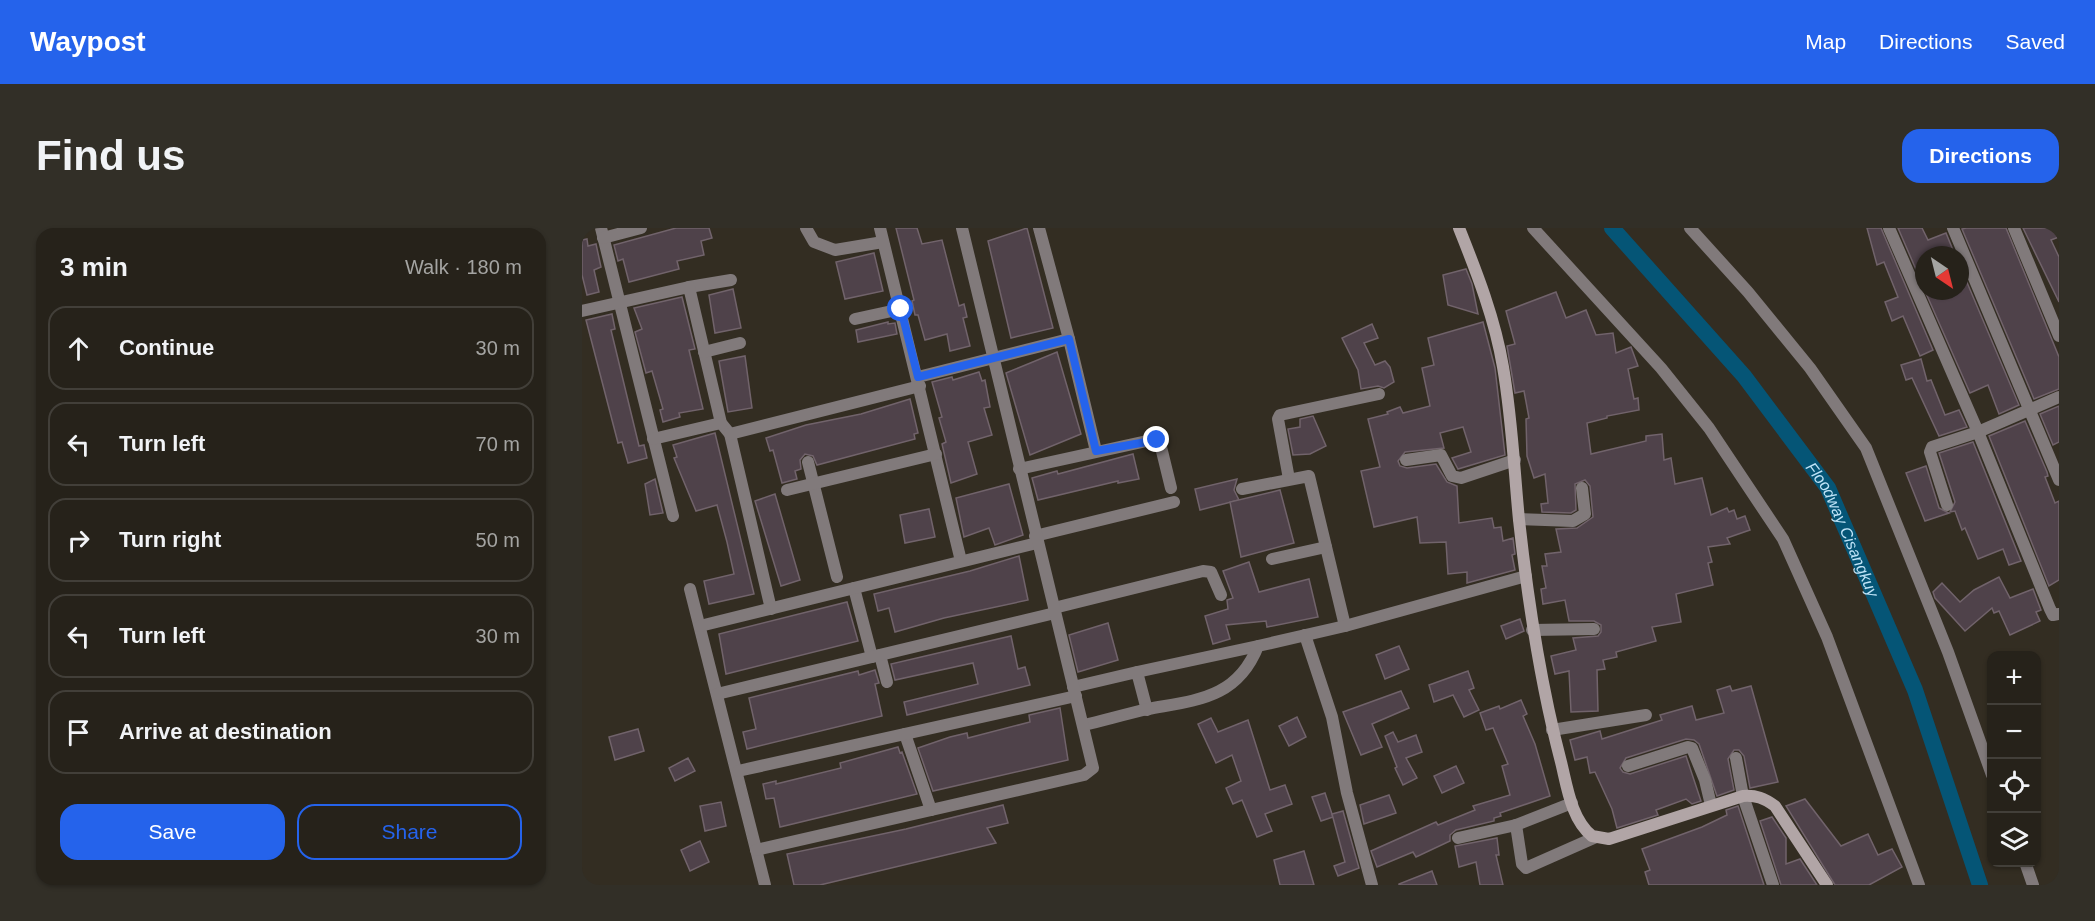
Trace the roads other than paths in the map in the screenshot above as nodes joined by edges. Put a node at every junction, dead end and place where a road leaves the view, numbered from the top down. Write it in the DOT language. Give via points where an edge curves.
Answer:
graph roads {
  1 [pos="641,228"];
  2 [pos="806,228"];
  3 [pos="880,228"];
  4 [pos="962,228"];
  5 [pos="1039,228"];
  6 [pos="1459,228"];
  7 [pos="1533,228"];
  8 [pos="1690,228"];
  9 [pos="1889,228"];
  10 [pos="1953,228"];
  11 [pos="2014,228"];
  12 [pos="602,233"];
  13 [pos="883,242"];
  14 [pos="731,280"];
  15 [pos="688,287"];
  16 [pos="619,302"];
  17 [pos="901,309"];
  18 [pos="582,311"];
  19 [pos="855,319"];
  20 [pos="2059,336"];
  21 [pos="1069,339"];
  22 [pos="740,343"];
  23 [pos="704,352"];
  24 [pos="995,358"];
  25 [pos="919,381"];
  26 [pos="1378,394"];
  27 [pos="2059,397"];
  28 [pos="2029,411"];
  29 [pos="721,423"];
  30 [pos="1978,432"];
  31 [pos="729,434"];
  32 [pos="653,439"];
  33 [pos="1096,451"];
  34 [pos="936,454"];
  35 [pos="1406,460"];
  36 [pos="1515,460"];
  37 [pos="808,462"];
  38 [pos="1019,470"];
  39 [pos="1289,479"];
  40 [pos="2059,480"];
  41 [pos="814,482"];
  42 [pos="1172,488"];
  43 [pos="1582,488"];
  44 [pos="1242,489"];
  45 [pos="787,490"];
  46 [pos="1173,502"];
  47 [pos="1947,505"];
  48 [pos="673,516"];
  49 [pos="1519,519"];
  50 [pos="1036,540"];
  51 [pos="1326,547"];
  52 [pos="1272,559"];
  53 [pos="962,561"];
  54 [pos="1526,576"];
  55 [pos="837,577"];
  56 [pos="854,588"];
  57 [pos="690,589"];
  58 [pos="1221,595"];
  59 [pos="771,609"];
  60 [pos="1054,611"];
  61 [pos="2059,614"];
  62 [pos="700,626"];
  63 [pos="1345,626"];
  64 [pos="1594,628"];
  65 [pos="1533,630"];
  66 [pos="1305,635"];
  67 [pos="1258,646"];
  68 [pos="876,656"];
  69 [pos="1137,672"];
  70 [pos="887,682"];
  71 [pos="1075,691"];
  72 [pos="717,694"];
  73 [pos="1147,710"];
  74 [pos="1646,715"];
  75 [pos="1084,725"];
  76 [pos="1552,730"];
  77 [pos="905,734"];
  78 [pos="1736,758"];
  79 [pos="1987,761"];
  80 [pos="1628,766"];
  81 [pos="738,771"];
  82 [pos="1743,796"];
  83 [pos="1572,803"];
  84 [pos="1711,806"];
  85 [pos="931,810"];
  86 [pos="1516,825"];
  87 [pos="1596,837"];
  88 [pos="1458,838"];
  89 [pos="756,850"];
  90 [pos="2027,867"];
  91 [pos="765,885"];
  92 [pos="1372,885"];
  93 [pos="1773,885"];
  94 [pos="1827,885"];
  95 [pos="1919,885"];
  96 [pos="2033,885"];
  1 -- 12 [label="street"];
  2 -- 13 [label="street" via="814,242 835,250"];
  3 -- 13 [label="street"];
  4 -- 24 [label="street"];
  5 -- 21 [label="street"];
  6 -- 36 [label="street" via="1503,363"];
  7 -- 95 [label="street" via="1661,368 1709,428 1783,539 1827,637"];
  8 -- 79 [label="street" via="1810,368 1866,448"];
  9 -- 30 [label="street"];
  10 -- 28 [label="street"];
  11 -- 20 [label="street"];
  12 -- 16 [label="street"];
  13 -- 17 [label="street"];
  14 -- 15 [label="street"];
  15 -- 16 [label="street"];
  15 -- 23 [label="street"];
  16 -- 18 [label="street"];
  16 -- 32 [label="street"];
  17 -- 19 [label="street"];
  17 -- 25 [label="street"];
  21 -- 24 [label="street"];
  21 -- 33 [label="street"];
  22 -- 23 [label="street"];
  23 -- 29 [label="street"];
  24 -- 25 [label="street"];
  24 -- 38 [label="street"];
  25 -- 31 [label="street"];
  25 -- 34 [label="street"];
  26 -- 39 [label="street" via="1280,415"];
  27 -- 28 [label="street"];
  28 -- 30 [label="street"];
  28 -- 40 [label="street"];
  29 -- 31 [label="street"];
  29 -- 32 [label="street"];
  30 -- 47 [label="street" via="1930,450"];
  30 -- 61 [label="street" via="2052,613"];
  31 -- 59 [label="street"];
  32 -- 48 [label="street"];
  33 -- 38 [label="street"];
  33 -- 42 [label="street" via="1155,439 1160,443"];
  34 -- 41 [label="street"];
  34 -- 53 [label="street"];
  35 -- 36 [label="street" via="1441,455 1450,474 1461,478"];
  36 -- 49 [label="street"];
  37 -- 41 [label="street"];
  38 -- 50 [label="street"];
  39 -- 44 [label="street"];
  39 -- 51 [label="street" via="1309,476"];
  41 -- 45 [label="street"];
  41 -- 55 [label="street"];
  43 -- 49 [label="street" via="1585,514 1581,518"];
  46 -- 50 [label="street"];
  49 -- 54 [label="street"];
  50 -- 53 [label="street"];
  50 -- 60 [label="street"];
  51 -- 52 [label="street"];
  51 -- 63 [label="street"];
  53 -- 56 [label="street"];
  54 -- 63 [label="street"];
  54 -- 65 [label="street"];
  56 -- 59 [label="street"];
  56 -- 68 [label="street"];
  57 -- 62 [label="street"];
  58 -- 60 [label="street" via="1211,572 1203,571"];
  59 -- 62 [label="street"];
  60 -- 68 [label="street"];
  60 -- 71 [label="street"];
  62 -- 72 [label="street"];
  63 -- 66 [label="street"];
  64 -- 65 [label="street"];
  65 -- 76 [label="street"];
  66 -- 67 [label="street"];
  66 -- 92 [label="street" via="1332,717 1347,793"];
  67 -- 69 [label="street"];
  67 -- 73 [label="street" via="1243,673 1218,693 1202,700"];
  68 -- 70 [label="street"];
  68 -- 72 [label="street"];
  69 -- 71 [label="street"];
  69 -- 73 [label="street"];
  71 -- 75 [label="street"];
  71 -- 77 [label="street"];
  72 -- 81 [label="street"];
  73 -- 75 [label="street"];
  74 -- 76 [label="street"];
  75 -- 85 [label="street" via="1094,763 1084,775"];
  76 -- 83 [label="street"];
  77 -- 81 [label="street"];
  77 -- 85 [label="street"];
  78 -- 82 [label="street"];
  80 -- 84 [label="street" via="1692,748"];
  81 -- 89 [label="street"];
  82 -- 84 [label="street"];
  82 -- 93 [label="street"];
  82 -- 94 [label="street" via="1765,799 1775,807"];
  83 -- 86 [label="street"];
  83 -- 87 [label="street" via="1587,832"];
  84 -- 87 [label="street" via="1609,839"];
  85 -- 89 [label="street"];
  86 -- 87 [label="street" via="1526,868"];
  86 -- 88 [label="street"];
  89 -- 91 [label="street"];
  90 -- 96 [label="street"];
}
